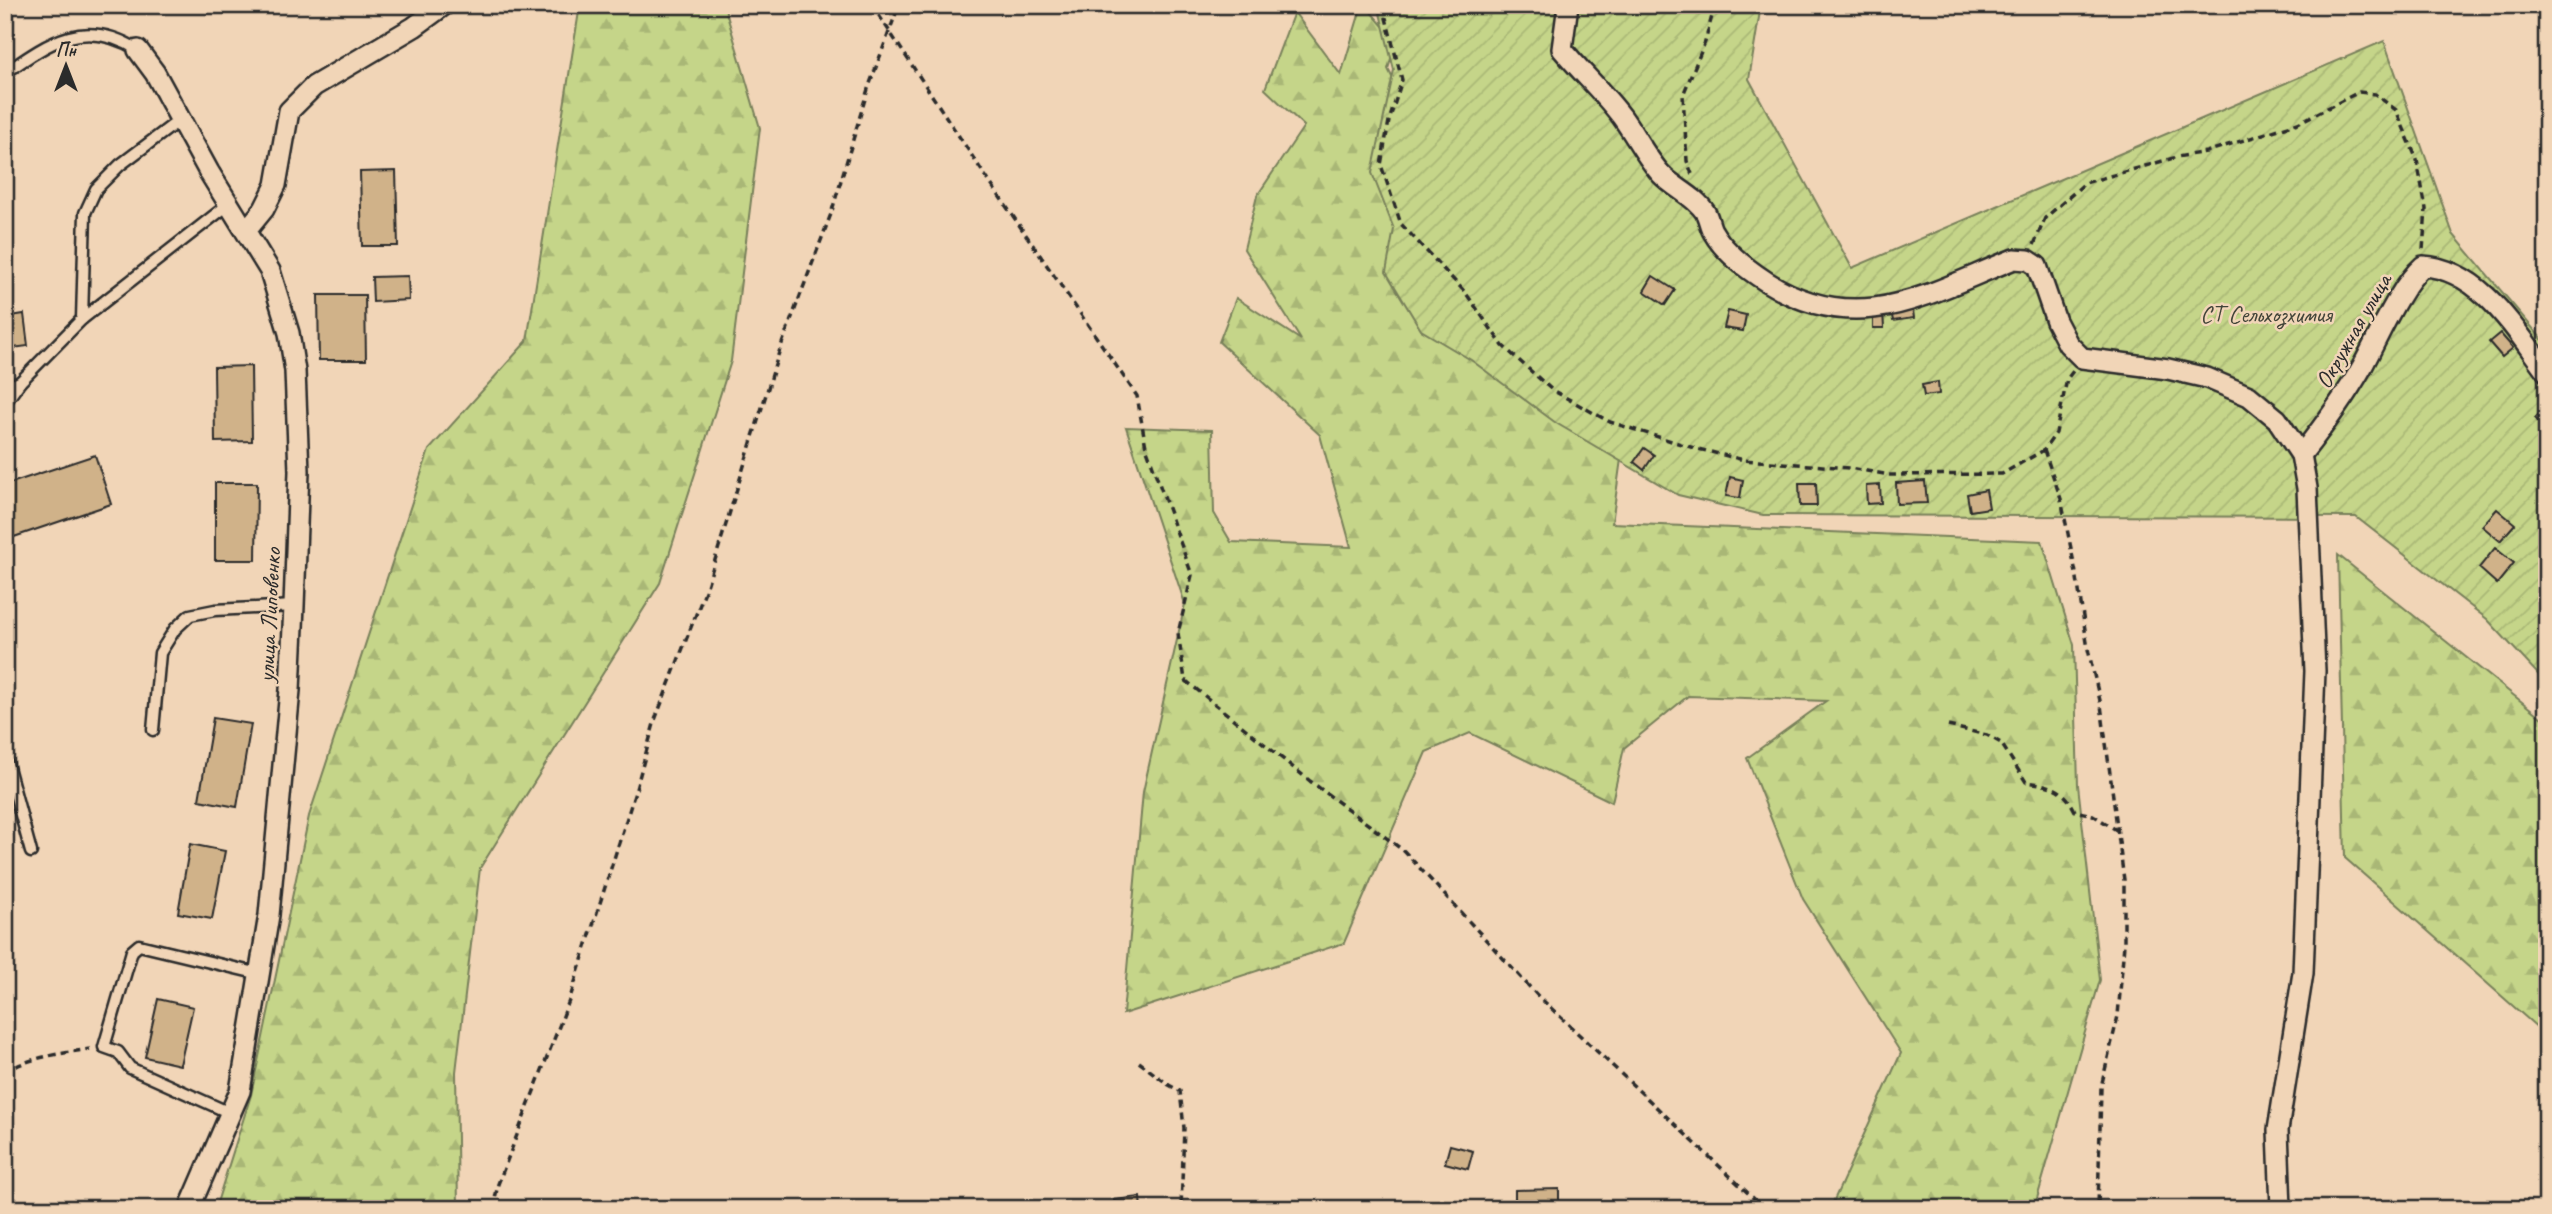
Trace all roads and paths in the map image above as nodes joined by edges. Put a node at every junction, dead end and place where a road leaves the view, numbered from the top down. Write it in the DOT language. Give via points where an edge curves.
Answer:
graph roads {
  1 [pos="444,5"];
  2 [pos="872,5"];
  3 [pos="899,5"];
  4 [pos="1388,5"];
  5 [pos="1568,5"];
  6 [pos="1715,5"];
  7 [pos="889,32"];
  8 [pos="138,50"];
  9 [pos="5,72"];
  10 [pos="181,119"];
  11 [pos="1692,174"];
  12 [pos="229,204"];
  13 [pos="246,231"];
  14 [pos="2028,260"];
  15 [pos="2423,266"];
  16 [pos="82,319"];
  17 [pos="2082,358"];
  18 [pos="2547,372"];
  19 [pos="20,382"];
  20 [pos="5,388"];
  21 [pos="5,403"];
  22 [pos="2044,450"];
  23 [pos="2301,455"];
  24 [pos="294,606"];
  25 [pos="1948,726"];
  26 [pos="153,730"];
  27 [pos="5,756"];
  28 [pos="2118,831"];
  29 [pos="31,852"];
  30 [pos="260,974"];
  31 [pos="104,1047"];
  32 [pos="1139,1062"];
  33 [pos="5,1072"];
  34 [pos="230,1113"];
  35 [pos="189,1209"];
  36 [pos="493,1209"];
  37 [pos="1181,1209"];
  38 [pos="1765,1209"];
  39 [pos="2098,1209"];
  40 [pos="2281,1209"];
  1 -- 13 [label="street" via="314,86 289,111 276,185"];
  2 -- 7 [label="path"];
  3 -- 7 [label="path"];
  4 -- 22 [label="path" via="1386,18 1402,80 1381,165 1401,224 1465,292 1503,346 1552,390 1610,422 1744,460 1890,475 2002,474"];
  5 -- 14 [label="street" via="1562,49 1621,116 1662,175 1706,212 1713,232 1732,256 1773,286 1821,305 1852,311 1883,308 2014,259"];
  6 -- 11 [label="path" via="1683,95"];
  7 -- 36 [label="path" via="831,214 780,349 707,586 655,720 570,998 498,1184"];
  7 -- 38 [label="path" via="1137,397 1146,447 1192,575 1178,633 1185,680 1404,850 1537,995"];
  8 -- 9 [label="lane" via="120,39 81,33"];
  8 -- 10 [label="street, улица Липовенко"];
  10 -- 12 [label="street, улица Липовенко"];
  10 -- 16 [label="lane" via="96,189 85,213"];
  12 -- 13 [label="street, улица Липовенко"];
  12 -- 16 [label="lane"];
  13 -- 24 [label="street, улица Липовенко" via="274,281 295,371 299,471"];
  14 -- 15 [label="path" via="2045,218 2085,183 2298,123 2359,92 2375,94 2396,110 2417,160 2426,209"];
  14 -- 17 [label="street" via="2037,266 2068,344"];
  15 -- 18 [label="street, Окружная улица" via="2459,276 2482,293"];
  15 -- 23 [label="street, Окружная улица" via="2335,412"];
  16 -- 19 [label="lane"];
  17 -- 22 [label="path" via="2067,380 2056,433"];
  17 -- 23 [label="street" via="2168,369 2207,378 2249,396 2277,419"];
  19 -- 20 [label="lane"];
  19 -- 21 [label="lane"];
  22 -- 28 [label="path" via="2061,499 2077,578"];
  23 -- 40 [label="street" via="2307,488 2315,671 2303,973 2278,1130"];
  24 -- 26 [label="lane" via="190,615 160,653"];
  24 -- 30 [label="street, улица Липовенко" via="271,901"];
  25 -- 28 [label="path" via="1987,734 2001,743 2026,782 2045,784 2068,796 2075,811 2093,815"];
  27 -- 29 [label="lane"];
  28 -- 39 [label="path" via="2124,944 2118,1016 2101,1087"];
  30 -- 31 [label="lane" via="139,945 132,951"];
  30 -- 34 [label="street, улица Липовенко" via="240,1091"];
  31 -- 33 [label="path" via="44,1055"];
  31 -- 34 [label="lane" via="118,1052 130,1068"];
  32 -- 37 [label="path" via="1180,1091 1184,1128"];
  34 -- 35 [label="street, улица Липовенко"];
}
